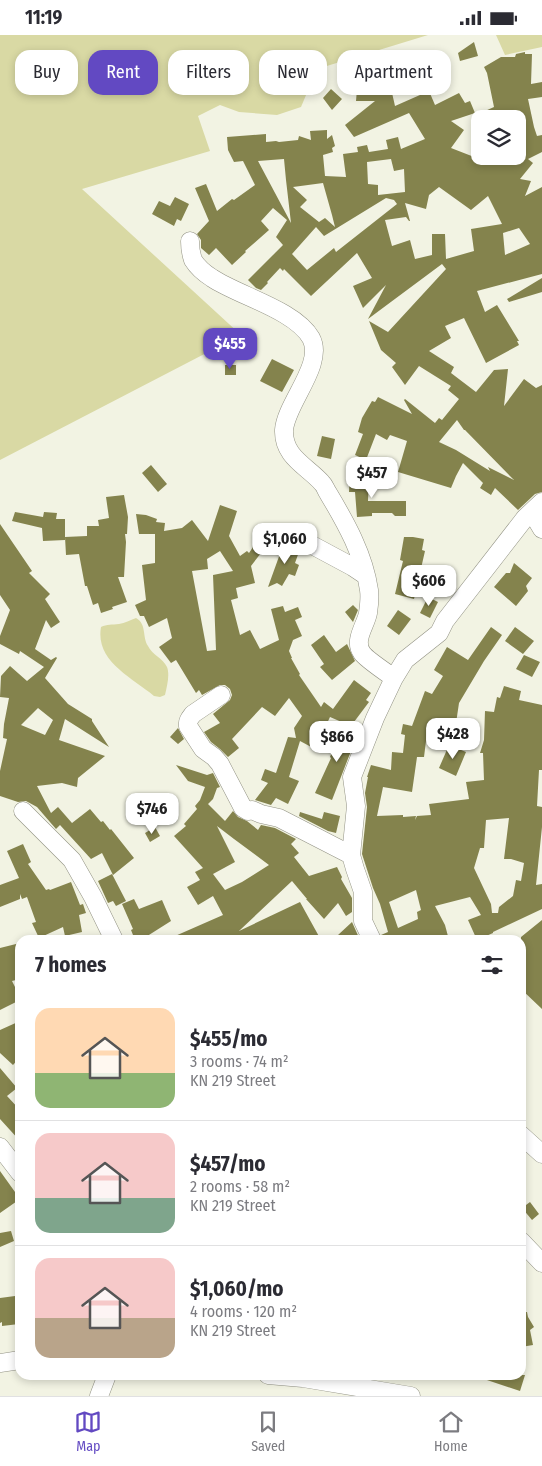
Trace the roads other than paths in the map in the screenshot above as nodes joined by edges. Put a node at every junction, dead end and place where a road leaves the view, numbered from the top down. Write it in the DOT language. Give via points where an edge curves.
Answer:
graph roads {
  1 [pos="190,241"];
  2 [pos="542,502"];
  3 [pos="525,518"];
  4 [pos="542,529"];
  5 [pos="312,545"];
  6 [pos="366,575"];
  7 [pos="394,679"];
  8 [pos="221,695"];
  9 [pos="23,811"];
  10 [pos="351,855"];
  11 [pos="112,935"];
  12 [pos="370,935"];
  13 [pos="526,1140"];
  14 [pos="0,1147"];
  15 [pos="542,1154"];
  16 [pos="15,1166"];
  17 [pos="526,1246"];
  18 [pos="542,1263"];
  19 [pos="15,1361"];
  20 [pos="0,1363"];
  21 [pos="105,1380"];
  22 [pos="320,1380"];
  23 [pos="99,1396"];
  24 [pos="411,1396"];
  1 -- 6 [label="street" via="193,259 201,270 221,284 297,322 314,344 308,374 286,421 285,441 290,453 322,484 348,525"];
  2 -- 3 [label="street"];
  3 -- 4 [label="street" via="531,514"];
  3 -- 7 [label="street" via="439,633 405,660"];
  5 -- 6 [label="street"];
  6 -- 7 [label="street" via="368,614 360,634 361,652"];
  7 -- 10 [label="street" via="352,777 356,806"];
  8 -- 10 [label="street" via="193,714 188,726 203,749 220,764 243,808 279,818"];
  9 -- 11 [label="street" via="72,860"];
  10 -- 12 [label="street" via="362,892 363,921"];
  13 -- 15 [label="street"];
  14 -- 16 [label="street"];
  17 -- 18 [label="street"];
  19 -- 20 [label="street"];
  21 -- 23 [label="street"];
  22 -- 24 [label="street"];
}
